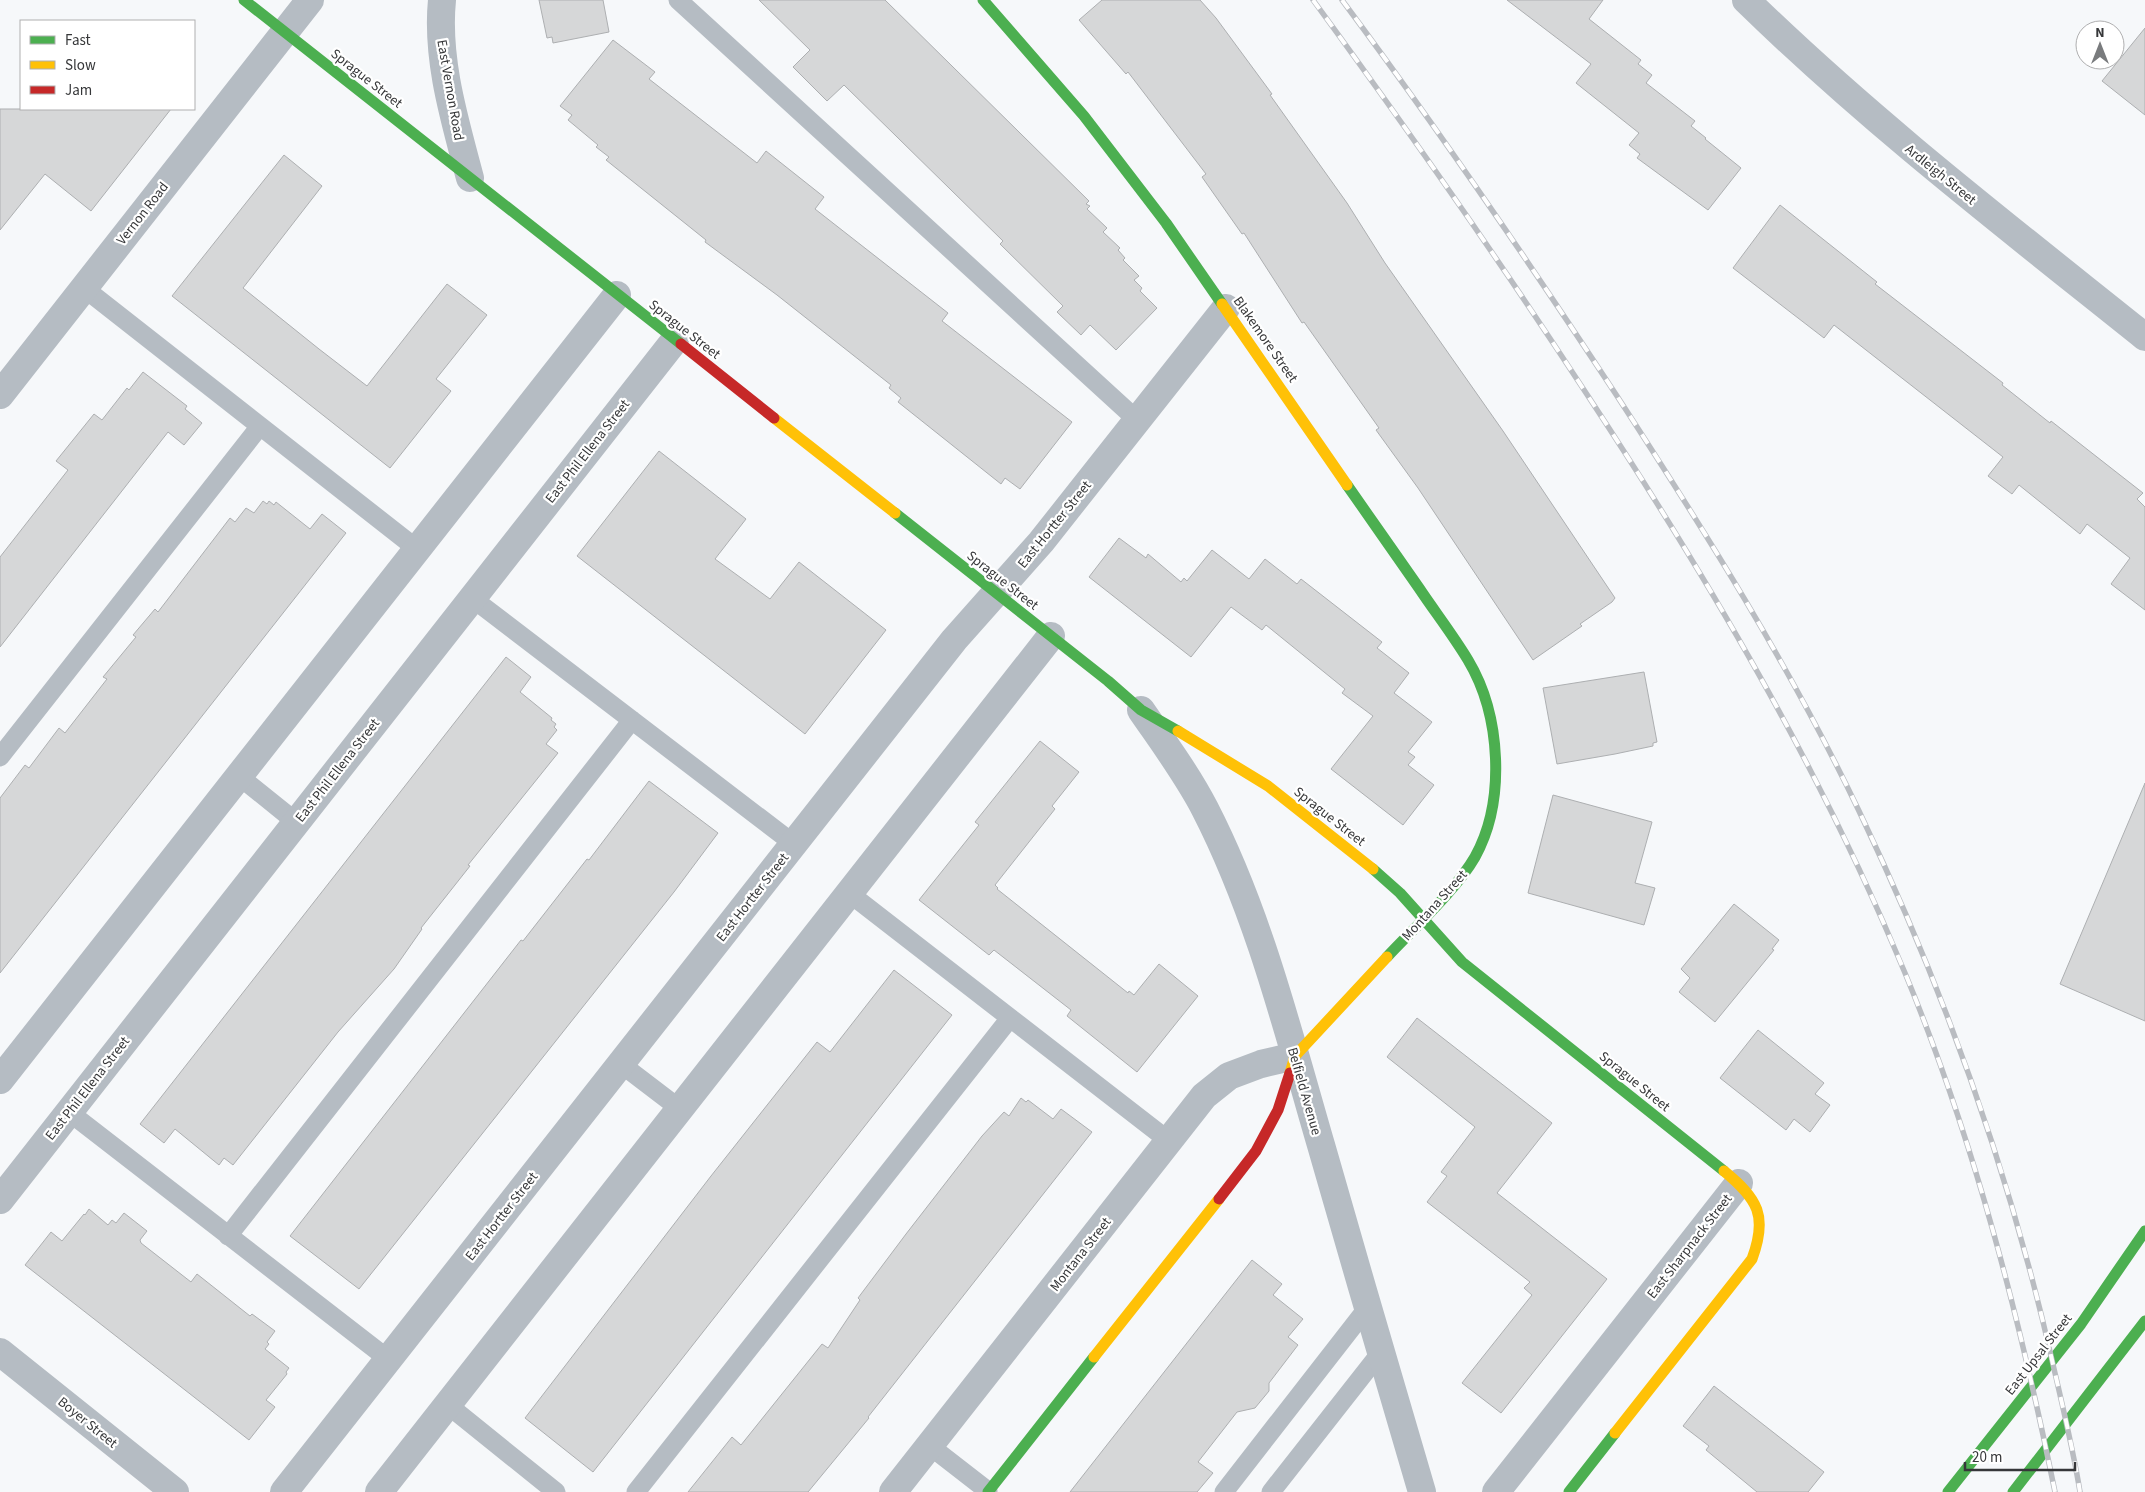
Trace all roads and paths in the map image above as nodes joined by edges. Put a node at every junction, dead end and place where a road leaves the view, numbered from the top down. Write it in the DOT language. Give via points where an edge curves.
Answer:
graph roads {
  1 [pos="244,0"];
  2 [pos="310,0"];
  3 [pos="442,0"];
  4 [pos="678,0"];
  5 [pos="983,0"];
  6 [pos="1746,0"];
  7 [pos="285,32"];
  8 [pos="470,178"];
  9 [pos="84,288"];
  10 [pos="617,295"];
  11 [pos="1226,308"];
  12 [pos="2145,337"];
  13 [pos="675,340"];
  14 [pos="0,395"];
  15 [pos="1137,420"];
  16 [pos="260,426"];
  17 [pos="417,549"];
  18 [pos="996,594"];
  19 [pos="472,598"];
  20 [pos="1051,636"];
  21 [pos="1141,710"];
  22 [pos="1491,718"];
  23 [pos="632,720"];
  24 [pos="0,756"];
  25 [pos="239,776"];
  26 [pos="296,822"];
  27 [pos="794,844"];
  28 [pos="849,893"];
  29 [pos="1422,919"];
  30 [pos="1010,1018"];
  31 [pos="1295,1056"];
  32 [pos="621,1064"];
  33 [pos="4,1067"];
  34 [pos="680,1109"];
  35 [pos="69,1112"];
  36 [pos="1169,1141"];
  37 [pos="1739,1183"];
  38 [pos="0,1200"];
  39 [pos="2145,1231"];
  40 [pos="228,1236"];
  41 [pos="1368,1307"];
  42 [pos="2145,1321"];
  43 [pos="0,1352"];
  44 [pos="1381,1352"];
  45 [pos="388,1360"];
  46 [pos="448,1405"];
  47 [pos="930,1446"];
  48 [pos="175,1492"];
  49 [pos="284,1492"];
  50 [pos="379,1492"];
  51 [pos="556,1492"];
  52 [pos="636,1492"];
  53 [pos="893,1492"];
  54 [pos="988,1492"];
  55 [pos="1224,1492"];
  56 [pos="1271,1492"];
  57 [pos="1422,1492"];
  58 [pos="1496,1492"];
  59 [pos="1569,1492"];
  60 [pos="1948,1492"];
  61 [pos="2013,1492"];
  1 -- 7 [label="street, Sprague Street"];
  2 -- 7 [label="street"];
  3 -- 8 [label="street, East Vernon Road" via="443,58"];
  4 -- 15 [label="lane"];
  5 -- 11 [label="street, Blakemore Street" via="1123,165"];
  6 -- 12 [label="street, Ardleigh Street" via="1829,79 1907,146"];
  7 -- 8 [label="street, Sprague Street"];
  7 -- 9 [label="street, Vernon Road"];
  8 -- 10 [label="street, Sprague Street"];
  9 -- 14 [label="street, Vernon Road"];
  9 -- 16 [label="lane"];
  10 -- 13 [label="street, Sprague Street"];
  10 -- 17 [label="street"];
  11 -- 15 [label="street, East Hortter Street"];
  11 -- 22 [label="street, Blakemore Street" via="1469,661"];
  13 -- 18 [label="street, Sprague Street"];
  13 -- 19 [label="street, East Phil Ellena Street"];
  15 -- 18 [label="street, East Hortter Street"];
  16 -- 17 [label="lane"];
  16 -- 24 [label="lane"];
  17 -- 25 [label="street"];
  18 -- 20 [label="street, Sprague Street"];
  18 -- 27 [label="street, East Hortter Street" via="954,640"];
  19 -- 23 [label="lane"];
  19 -- 26 [label="street, East Phil Ellena Street"];
  20 -- 21 [label="street, Sprague Street"];
  20 -- 28 [label="street"];
  21 -- 29 [label="street, Sprague Street" via="1268,786 1391,883"];
  21 -- 31 [label="street, Belfield Avenue" via="1199,799 1228,858 1266,962"];
  22 -- 29 [label="street, Montana Street" via="1497,777 1485,835 1472,862"];
  23 -- 27 [label="lane"];
  23 -- 40 [label="lane"];
  25 -- 26 [label="lane"];
  25 -- 33 [label="street"];
  26 -- 35 [label="street, East Phil Ellena Street"];
  27 -- 32 [label="street, East Hortter Street"];
  28 -- 30 [label="lane"];
  28 -- 34 [label="street"];
  29 -- 31 [label="street, Montana Street"];
  29 -- 37 [label="street, Sprague Street" via="1462,962"];
  30 -- 36 [label="lane"];
  30 -- 52 [label="lane"];
  31 -- 36 [label="street, Montana Street" via="1228,1076 1204,1096"];
  31 -- 41 [label="street, Belfield Avenue"];
  31 -- 54 [label="street, Montana Street" via="1278,1110 1256,1151"];
  32 -- 34 [label="lane"];
  32 -- 45 [label="street, East Hortter Street"];
  34 -- 46 [label="street"];
  35 -- 38 [label="street, East Phil Ellena Street"];
  35 -- 40 [label="lane"];
  36 -- 47 [label="street, Montana Street"];
  37 -- 58 [label="street, East Sharpnack Street"];
  37 -- 59 [label="street, East Sharpnack Street" via="1752,1195 1760,1211 1762,1226 1752,1259"];
  39 -- 60 [label="street, East Upsal Street" via="2081,1324"];
  40 -- 45 [label="lane"];
  41 -- 44 [label="street, Belfield Avenue"];
  41 -- 55 [label="lane"];
  42 -- 61 [label="street"];
  43 -- 48 [label="street, Boyer Street"];
  44 -- 56 [label="lane"];
  44 -- 57 [label="street, Belfield Avenue"];
  45 -- 49 [label="street, East Hortter Street"];
  46 -- 50 [label="street"];
  46 -- 51 [label="lane"];
  47 -- 53 [label="street, Montana Street"];
  47 -- 54 [label="lane"];
}
